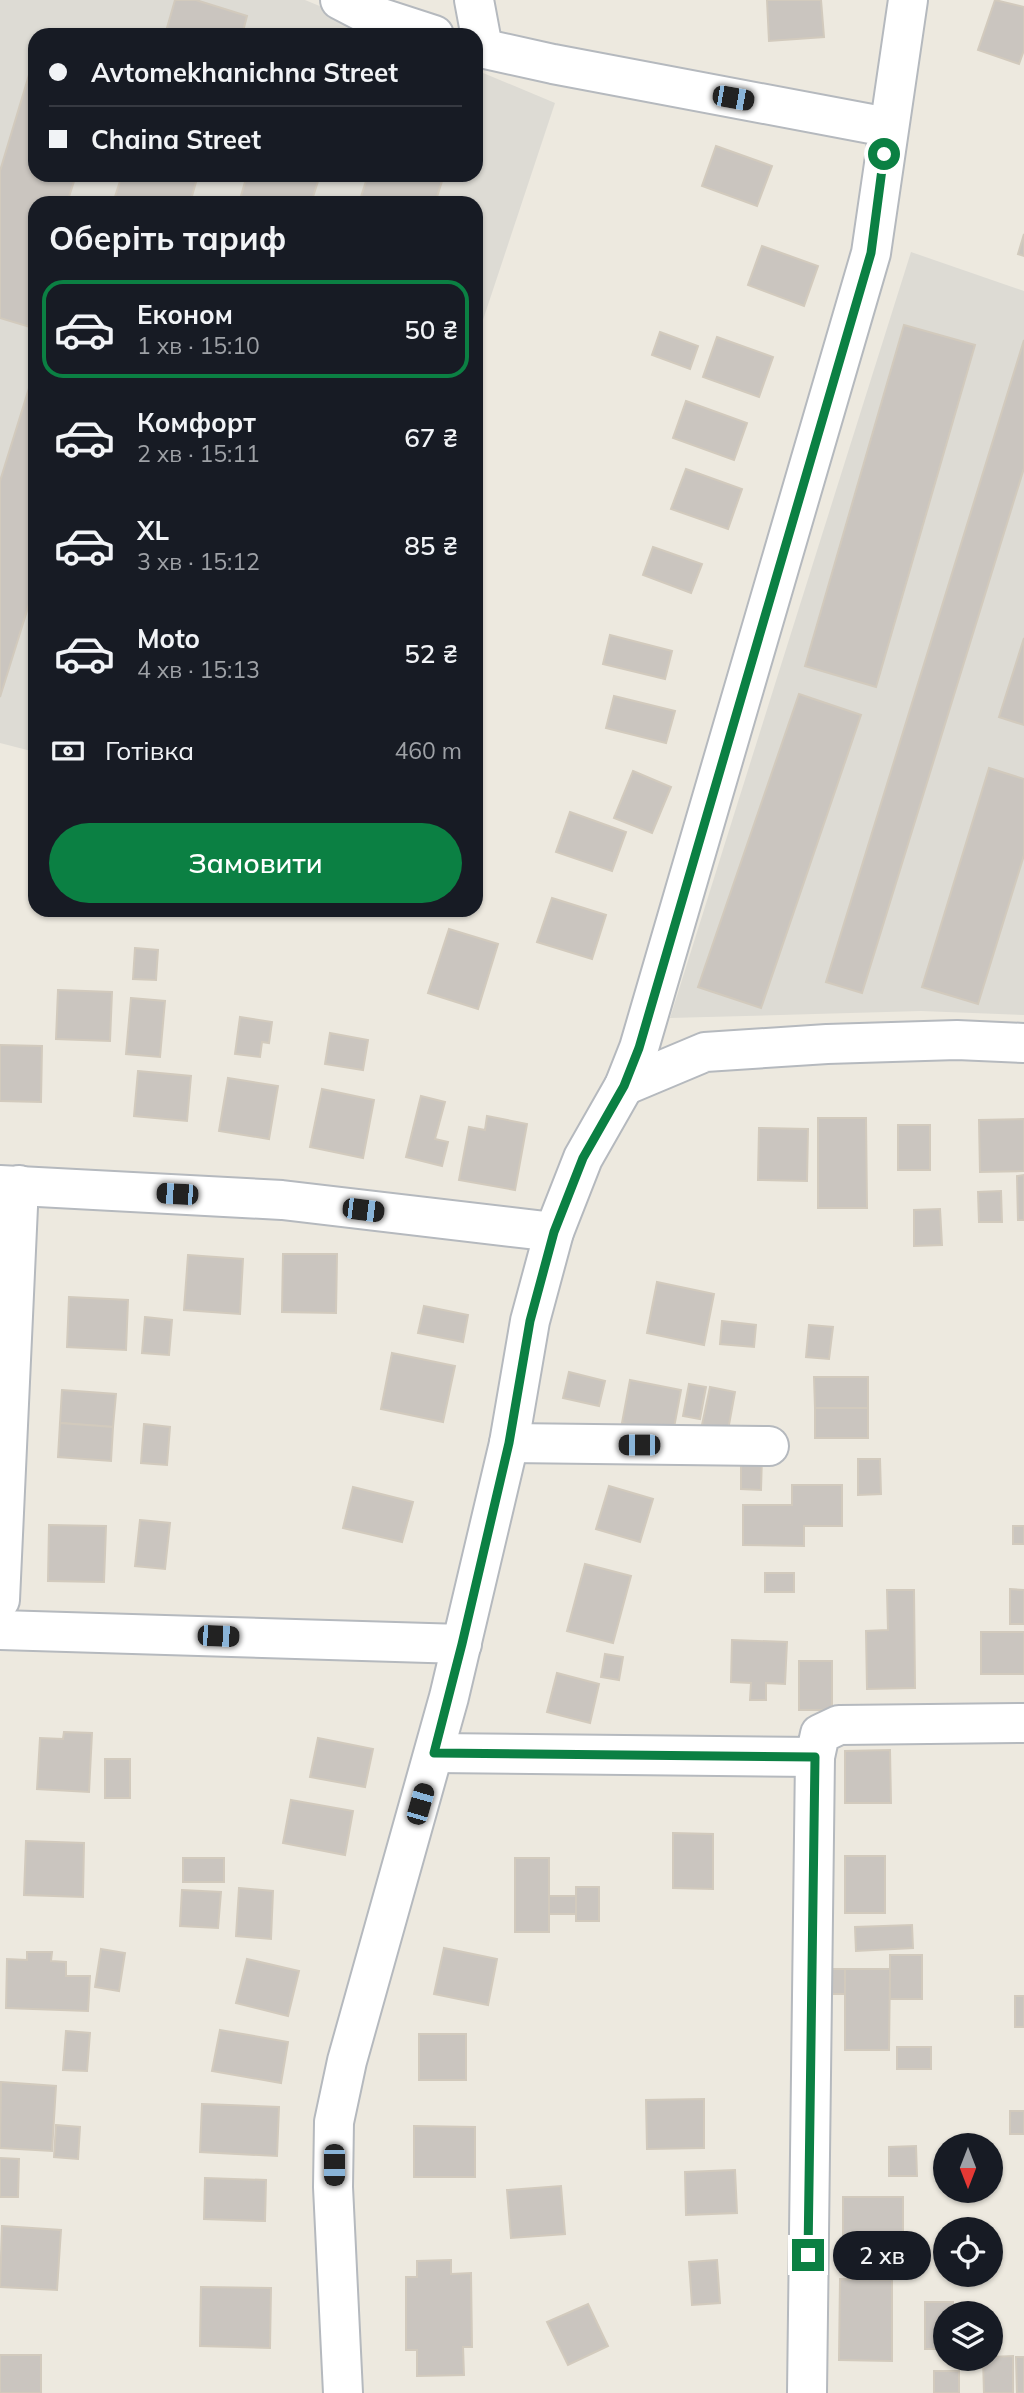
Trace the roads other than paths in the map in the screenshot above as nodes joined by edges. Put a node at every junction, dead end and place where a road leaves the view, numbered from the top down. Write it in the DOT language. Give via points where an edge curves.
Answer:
graph roads {
  1 [pos="340,0"];
  2 [pos="474,0"];
  3 [pos="908,0"];
  4 [pos="412,28"];
  5 [pos="478,28"];
  6 [pos="483,49"];
  7 [pos="887,127"];
  8 [pos="1024,1043"];
  9 [pos="624,1086"];
  10 [pos="10,1185"];
  11 [pos="554,1232"];
  12 [pos="509,1443"];
  13 [pos="769,1446"];
  14 [pos="0,1600"];
  15 [pos="0,1630"];
  16 [pos="462,1644"];
  17 [pos="1024,1723"];
  18 [pos="434,1753"];
  19 [pos="815,1757"];
  20 [pos="343,2393"];
  21 [pos="807,2393"];
  1 -- 4 [label="street"];
  2 -- 5 [label="street"];
  3 -- 7 [label="street"];
  6 -- 7 [label="street"];
  7 -- 9 [label="street" via="871,253 639,1048"];
  8 -- 9 [label="street" via="957,1040 705,1052"];
  9 -- 11 [label="street" via="583,1158"];
  10 -- 11 [label="street" via="282,1200"];
  10 -- 14 [label="street"];
  11 -- 12 [label="street" via="530,1321"];
  12 -- 13 [label="street"];
  12 -- 16 [label="street"];
  15 -- 16 [label="street"];
  16 -- 18 [label="street"];
  17 -- 19 [label="street" via="839,1725 820,1734"];
  18 -- 19 [label="street"];
  18 -- 20 [label="street" via="334,2122"];
  19 -- 21 [label="street"];
}
